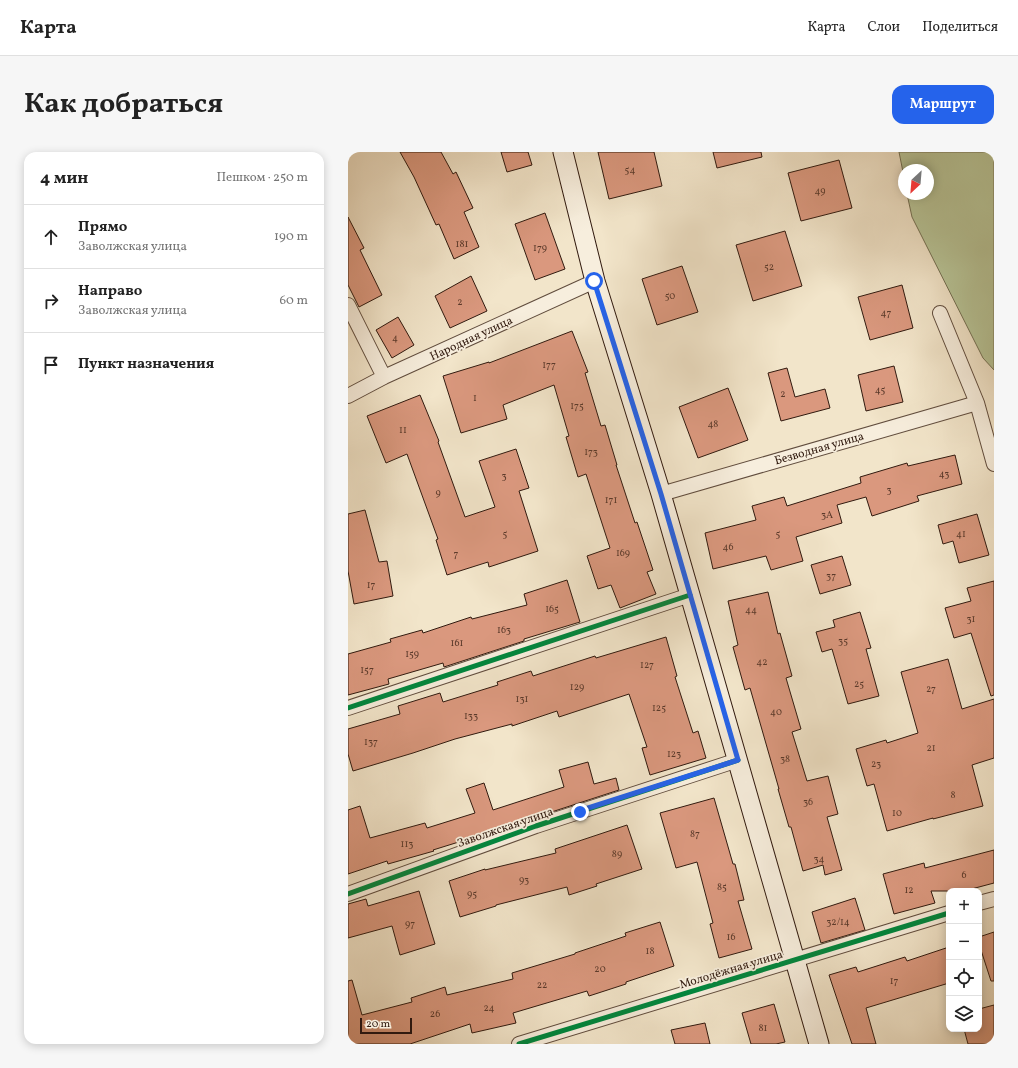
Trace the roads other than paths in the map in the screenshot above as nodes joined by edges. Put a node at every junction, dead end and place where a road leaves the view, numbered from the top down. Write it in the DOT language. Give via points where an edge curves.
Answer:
graph roads {
  1 [pos="563,152"];
  2 [pos="594,281"];
  3 [pos="348,304"];
  4 [pos="940,313"];
  5 [pos="384,377"];
  6 [pos="348,396"];
  7 [pos="977,402"];
  8 [pos="994,464"];
  9 [pos="661,494"];
  10 [pos="690,595"];
  11 [pos="348,708"];
  12 [pos="738,760"];
  13 [pos="348,894"];
  14 [pos="994,899"];
  15 [pos="982,902"];
  16 [pos="946,914"];
  17 [pos="795,960"];
  18 [pos="519,1044"];
  19 [pos="819,1044"];
  1 -- 2 [label="main road"];
  2 -- 5 [label="street, Народная улица"];
  2 -- 9 [label="main road"];
  3 -- 5 [label="street"];
  4 -- 7 [label="street"];
  5 -- 6 [label="street, Народная улица"];
  7 -- 8 [label="street"];
  7 -- 9 [label="street, Безводная улица"];
  9 -- 10 [label="main road"];
  10 -- 11 [label="street"];
  10 -- 12 [label="main road"];
  12 -- 13 [label="street, Заволжская улица" via="536,826"];
  12 -- 17 [label="main road"];
  14 -- 15 [label="street"];
  16 -- 17 [label="street, Молодёжная улица"];
  17 -- 18 [label="street, Молодёжная улица"];
  17 -- 19 [label="main road"];
}
